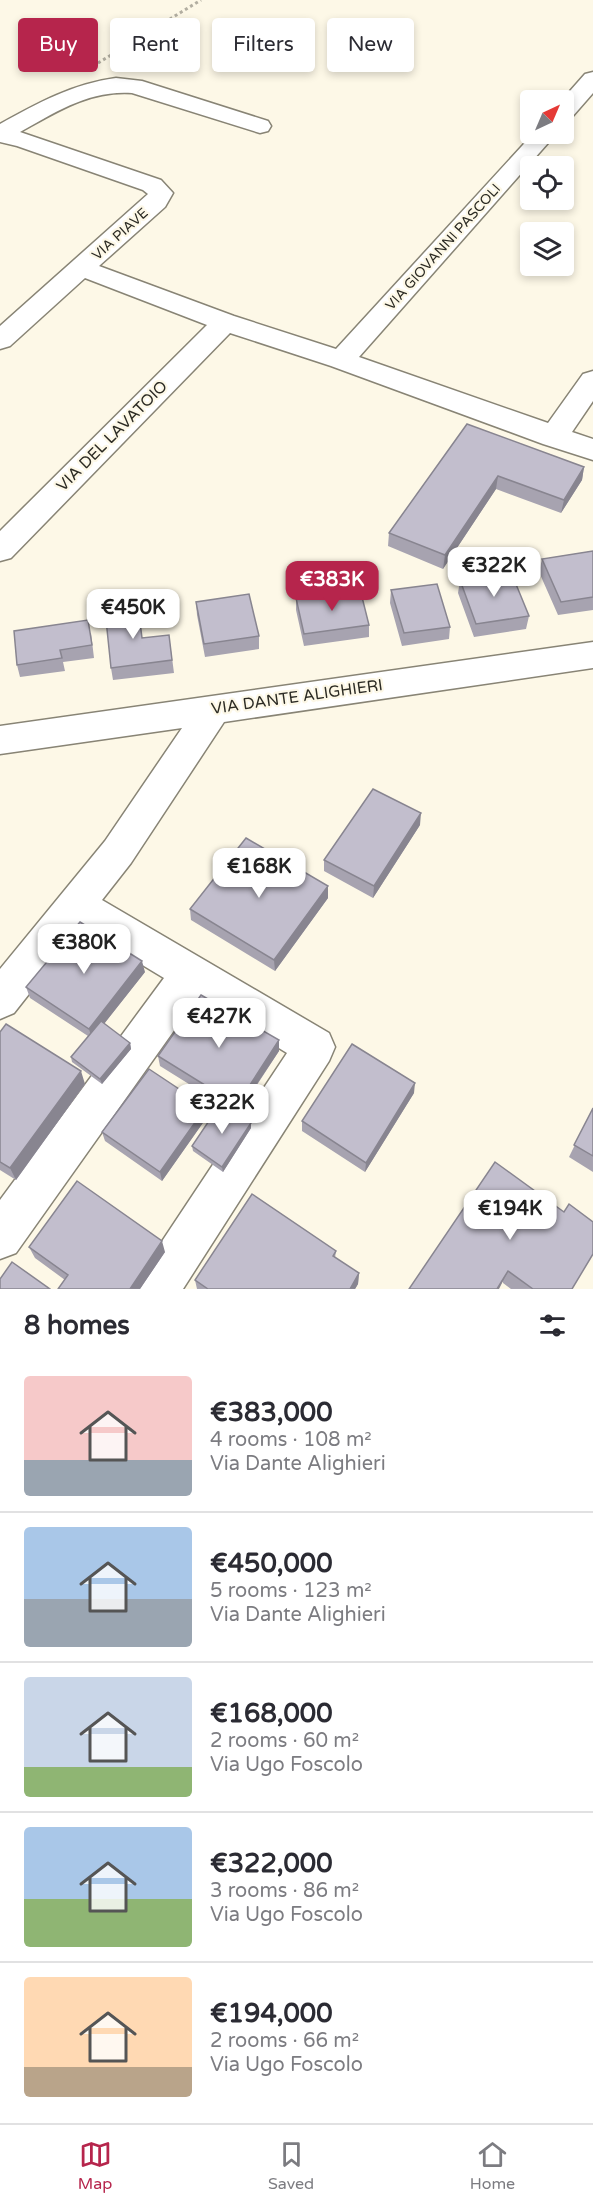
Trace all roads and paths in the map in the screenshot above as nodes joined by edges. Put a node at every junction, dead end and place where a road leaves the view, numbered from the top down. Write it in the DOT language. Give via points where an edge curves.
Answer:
graph roads {
  1 [pos="593,79"];
  2 [pos="574,101"];
  3 [pos="260,126"];
  4 [pos="0,134"];
  5 [pos="535,144"];
  6 [pos="81,268"];
  7 [pos="225,322"];
  8 [pos="0,340"];
  9 [pos="341,360"];
  10 [pos="593,380"];
  11 [pos="553,437"];
  12 [pos="593,450"];
  13 [pos="0,550"];
  14 [pos="593,654"];
  15 [pos="214,710"];
  16 [pos="0,740"];
  17 [pos="77,905"];
  18 [pos="191,973"];
  19 [pos="0,1000"];
  20 [pos="0,1237"];
  21 [pos="157,1289"];
  1 -- 2 [label="street"];
  3 -- 4 [label="street" via="134,86 112,84 78,92"];
  4 -- 6 [label="street, VIA PIAVE" via="158,188 156,202"];
  5 -- 9 [label="street, VIA GIOVANNI PASCOLI"];
  6 -- 7 [label="street"];
  6 -- 8 [label="street, VIA PIAVE"];
  7 -- 9 [label="street"];
  7 -- 13 [label="street, VIA DEL LAVATOIO"];
  9 -- 11 [label="street"];
  10 -- 11 [label="street"];
  11 -- 12 [label="street"];
  14 -- 15 [label="street, VIA DANTE ALIGHIERI"];
  15 -- 16 [label="street, VIA DANTE ALIGHIERI"];
  15 -- 17 [label="street" via="118,852"];
  17 -- 18 [label="street"];
  17 -- 19 [label="street"];
  18 -- 20 [label="street"];
  18 -- 21 [label="street" via="315,1047"];
}
